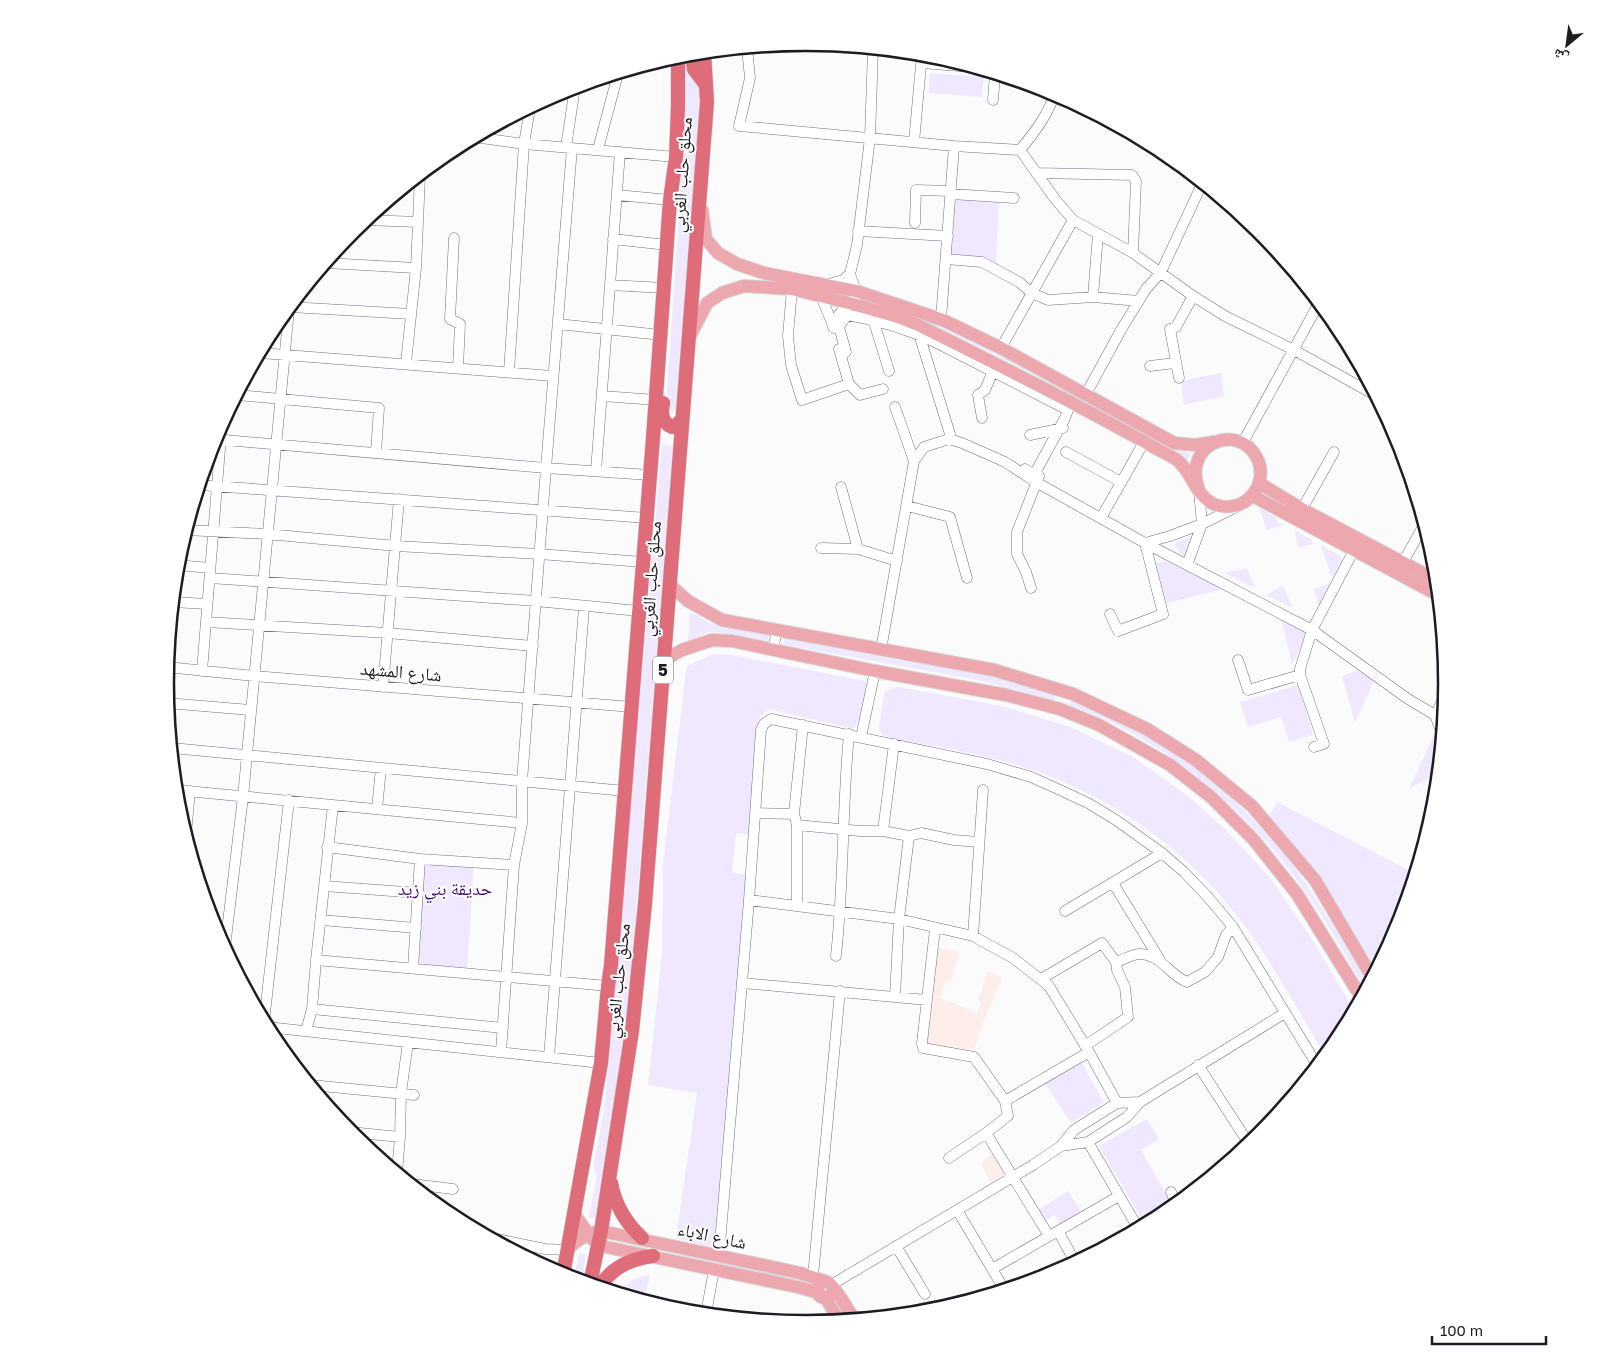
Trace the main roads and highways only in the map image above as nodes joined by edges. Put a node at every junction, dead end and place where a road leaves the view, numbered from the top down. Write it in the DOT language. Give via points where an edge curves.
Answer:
graph roads {
  1 [pos="704,60"];
  2 [pos="693,62"];
  3 [pos="678,64"];
  4 [pos="706,85"];
  5 [pos="700,196"];
  6 [pos="823,291"];
  7 [pos="855,297"];
  8 [pos="688,338"];
  9 [pos="658,372"];
  10 [pos="682,419"];
  11 [pos="1218,441"];
  12 [pos="1260,483"];
  13 [pos="1199,490"];
  14 [pos="1252,496"];
  15 [pos="1428,576"];
  16 [pos="670,585"];
  17 [pos="1431,591"];
  18 [pos="664,660"];
  19 [pos="1065,692"];
  20 [pos="1060,709"];
  21 [pos="1368,971"];
  22 [pos="1357,991"];
  23 [pos="610,1175"];
  24 [pos="575,1215"];
  25 [pos="596,1236"];
  26 [pos="642,1238"];
  27 [pos="674,1246"];
  28 [pos="567,1250"];
  29 [pos="653,1256"];
  30 [pos="672,1260"];
  31 [pos="564,1267"];
  32 [pos="800,1273"];
  33 [pos="591,1277"];
  34 [pos="604,1281"];
  35 [pos="798,1287"];
  36 [pos="827,1289"];
  37 [pos="847,1306"];
  38 [pos="839,1313"];
  39 [pos="851,1313"];
  40 [pos="836,1314"];
  1 -- 4 [label="highway, محلق حلب الغربي / 5"];
  2 -- 4 [label="highway" via="694,69"];
  3 -- 9 [label="highway, محلق حلب الغربي / 5" via="676,157"];
  4 -- 5 [label="highway, محلق حلب الغربي / 5"];
  5 -- 6 [label="main road" via="706,238 718,253 737,264"];
  5 -- 8 [label="highway, محلق حلب الغربي / 5"];
  6 -- 7 [label="main road"];
  6 -- 8 [label="main road" via="744,286 722,293 706,304"];
  7 -- 11 [label="main road" via="941,319 1001,348 1174,443 1196,445"];
  7 -- 13 [label="main road" via="1079,406 1178,461"];
  8 -- 10 [label="highway, محلق حلب الغربي / 5"];
  9 -- 10 [label="highway" via="661,414 667,425 672,427"];
  9 -- 24 [label="highway, محلق حلب الغربي / 5" via="611,966 601,1063"];
  10 -- 16 [label="highway, محلق حلب الغربي / 5"];
  11 -- 12 [label="main road" via="1226,440 1250,449 1256,456"];
  11 -- 13 [label="main road" via="1205,449 1196,461 1195,481"];
  12 -- 14 [label="main road"];
  12 -- 15 [label="main road"];
  13 -- 14 [label="main road" via="1216,505 1228,507 1239,505"];
  14 -- 17 [label="main road"];
  16 -- 18 [label="highway, محلق حلب الغربي / 5"];
  16 -- 19 [label="main road" via="688,601 722,620 994,670"];
  18 -- 20 [label="main road" via="712,640 732,641 1006,695"];
  18 -- 23 [label="highway, محلق حلب الغربي / 5" via="636,995"];
  19 -- 20 [label="main road"];
  19 -- 21 [label="main road" via="1148,729 1196,760 1252,806 1315,880"];
  20 -- 22 [label="main road" via="1098,725 1170,765 1211,797 1253,838 1297,894"];
  23 -- 25 [label="highway, محلق حلب الغربي / 5"];
  23 -- 26 [label="highway" via="622,1215"];
  24 -- 25 [label="main road"];
  24 -- 28 [label="highway, محلق حلب الغربي / 5"];
  25 -- 26 [label="main road, شارع الاباء"];
  25 -- 28 [label="main road" via="573,1243"];
  25 -- 29 [label="main road, شارع الاباء" via="606,1247"];
  25 -- 33 [label="highway, محلق حلب الغربي / 5"];
  26 -- 27 [label="main road, شارع الاباء"];
  27 -- 30 [label="main road"];
  27 -- 32 [label="main road, شارع الاباء"];
  28 -- 31 [label="highway, محلق حلب الغربي / 5"];
  29 -- 30 [label="main road, شارع الاباء"];
  29 -- 34 [label="highway" via="621,1265"];
  30 -- 35 [label="main road, شارع الاباء"];
  32 -- 35 [label="main road" via="802,1282"];
  32 -- 36 [label="main road, شارع الاباء" via="813,1276"];
  35 -- 36 [label="main road, شارع الاباء"];
  36 -- 37 [label="main road, شارع الاباء"];
  36 -- 40 [label="main road"];
  37 -- 38 [label="main road"];
  37 -- 39 [label="main road, شارع الاباء"];
}
